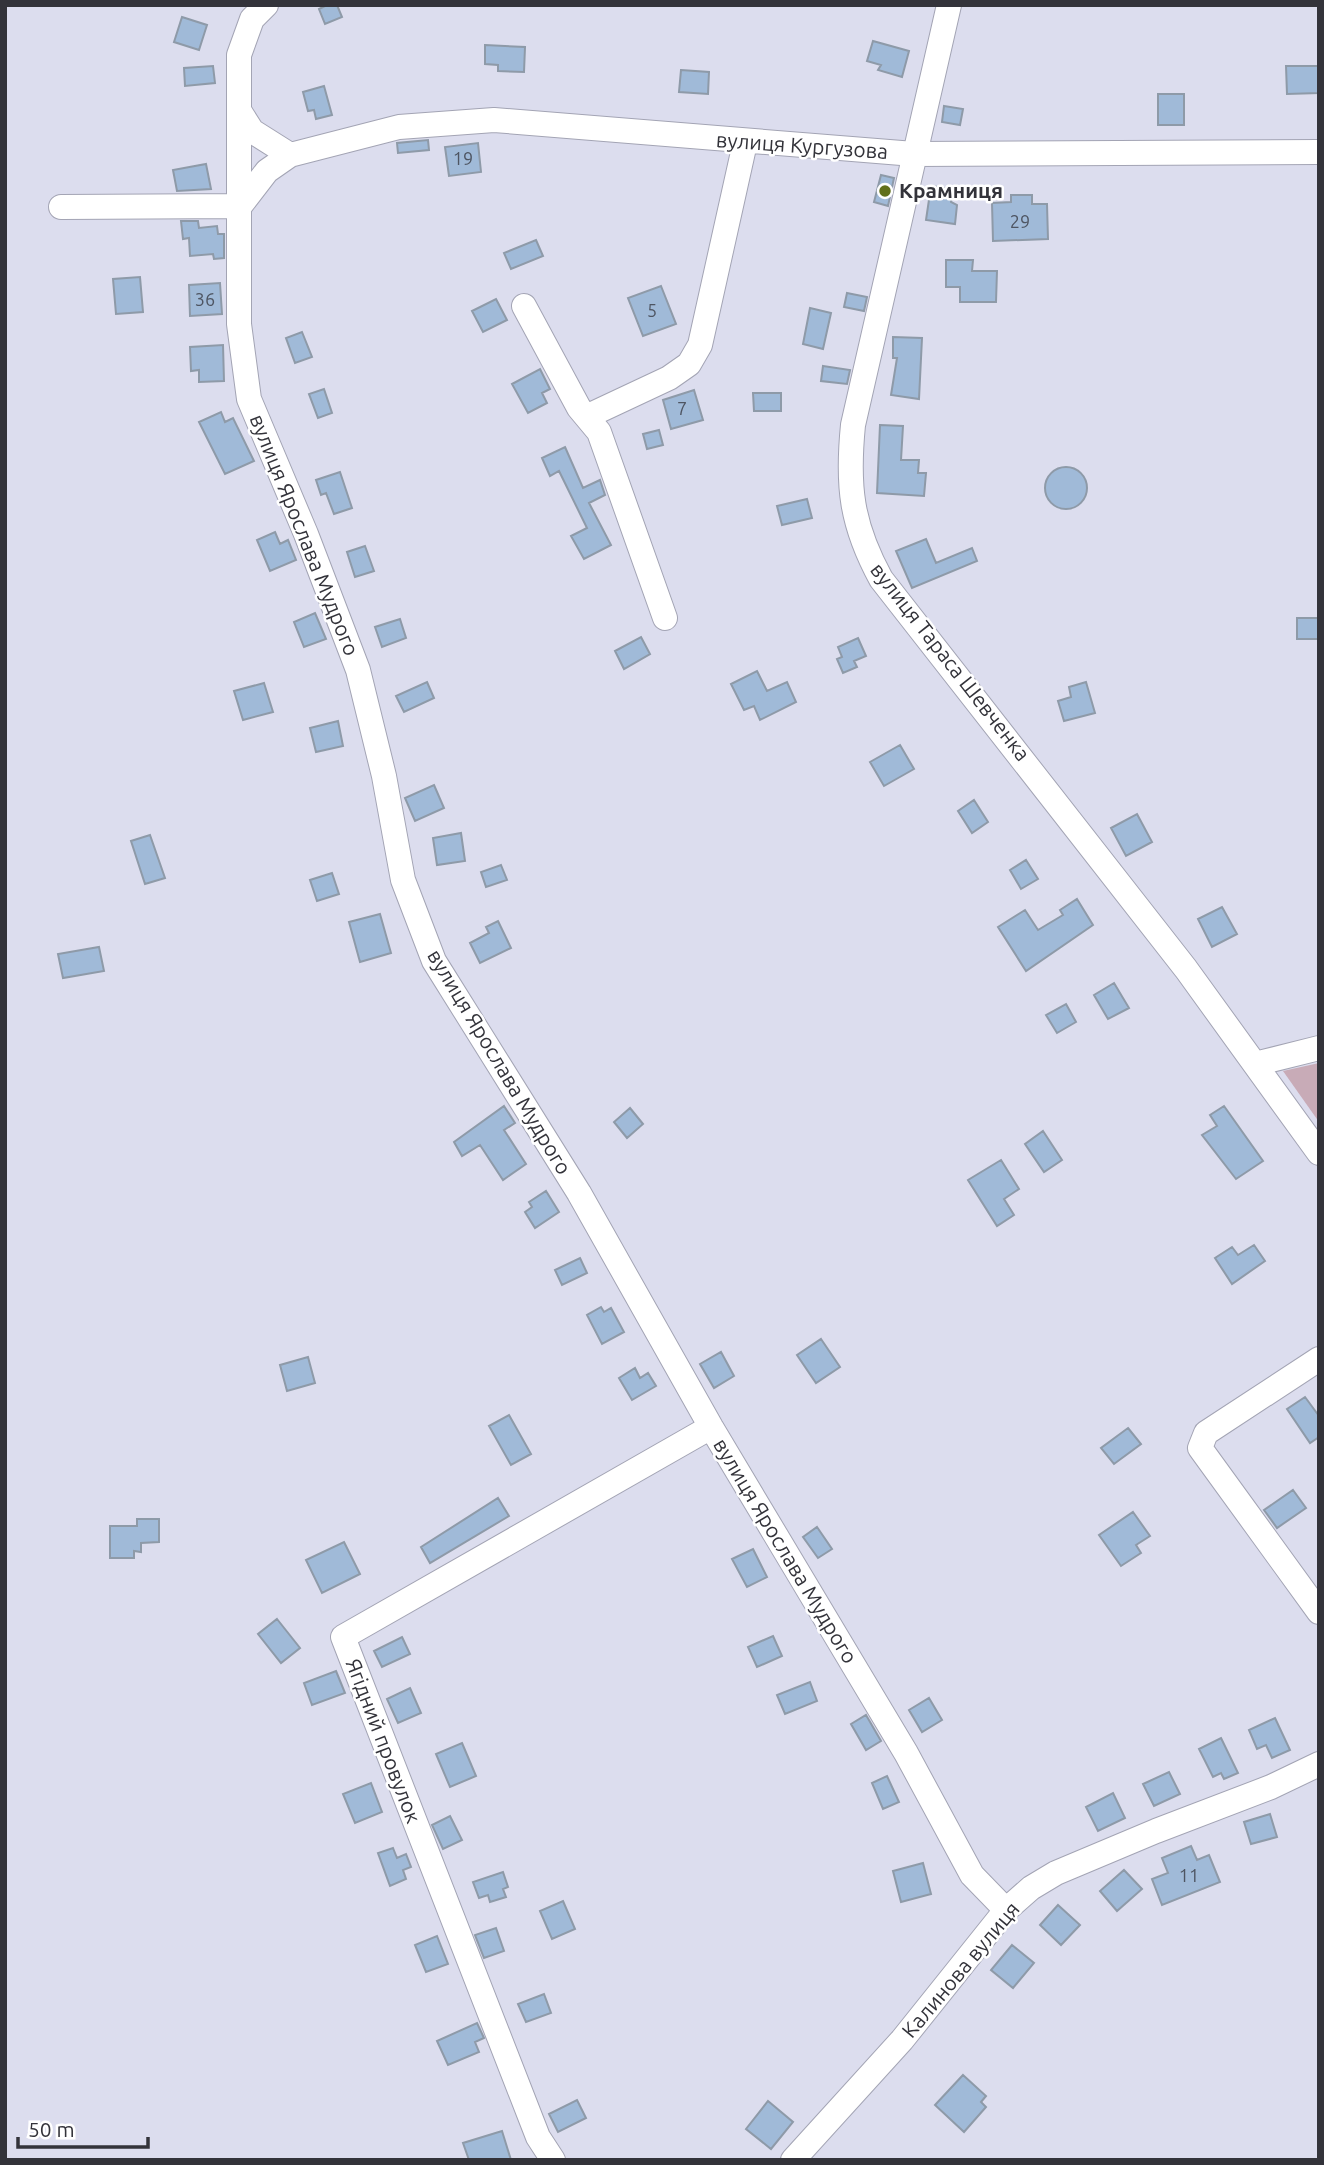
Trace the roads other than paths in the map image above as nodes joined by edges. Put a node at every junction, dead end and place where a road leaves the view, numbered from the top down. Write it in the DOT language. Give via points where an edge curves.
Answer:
graph roads {
  1 [pos="266,5"];
  2 [pos="949,5"];
  3 [pos="240,111"];
  4 [pos="745,143"];
  5 [pos="1319,152"];
  6 [pos="290,155"];
  7 [pos="915,155"];
  8 [pos="240,206"];
  9 [pos="61,207"];
  10 [pos="524,306"];
  11 [pos="588,416"];
  12 [pos="666,618"];
  13 [pos="1319,1048"];
  14 [pos="1255,1063"];
  15 [pos="1318,1152"];
  16 [pos="1319,1359"];
  17 [pos="711,1427"];
  18 [pos="1319,1612"];
  19 [pos="1319,1765"];
  20 [pos="1006,1910"];
  21 [pos="553,2160"];
  22 [pos="793,2160"];
  1 -- 3 [label="street, вулиця Ярослава Мудрого" via="252,19 239,55"];
  2 -- 7 [label="street, вулиця Тараса Шевченка"];
  3 -- 6 [label="street" via="252,131"];
  3 -- 8 [label="street, вулиця Ярослава Мудрого"];
  4 -- 6 [label="street, вулиця Кургузова" via="494,120 452,121 399,127"];
  4 -- 7 [label="street, вулиця Кургузова"];
  4 -- 11 [label="street" via="700,345 689,364 669,378"];
  5 -- 7 [label="street, вулиця Кургузова"];
  6 -- 8 [label="street" via="267,171"];
  7 -- 14 [label="street, вулиця Тараса Шевченка" via="853,425 849,492 857,527 881,579 1007,736"];
  8 -- 9 [label="street"];
  8 -- 17 [label="street, вулиця Ярослава Мудрого" via="239,324 249,399 358,670 403,880 418,925 450,990 579,1193"];
  10 -- 11 [label="street" via="579,408"];
  11 -- 12 [label="street" via="613,464"];
  13 -- 14 [label="street"];
  14 -- 15 [label="street, вулиця Тараса Шевченка"];
  16 -- 18 [label="street" via="1206,1433 1200,1448"];
  17 -- 20 [label="street, вулиця Ярослава Мудрого" via="906,1753 972,1875"];
  17 -- 21 [label="street, Ягідний провулок" via="342,1637 538,2137"];
  19 -- 20 [label="street, Калинова вулиця" via="1056,1873"];
  20 -- 22 [label="street, Калинова вулиця" via="902,2040"];
}
